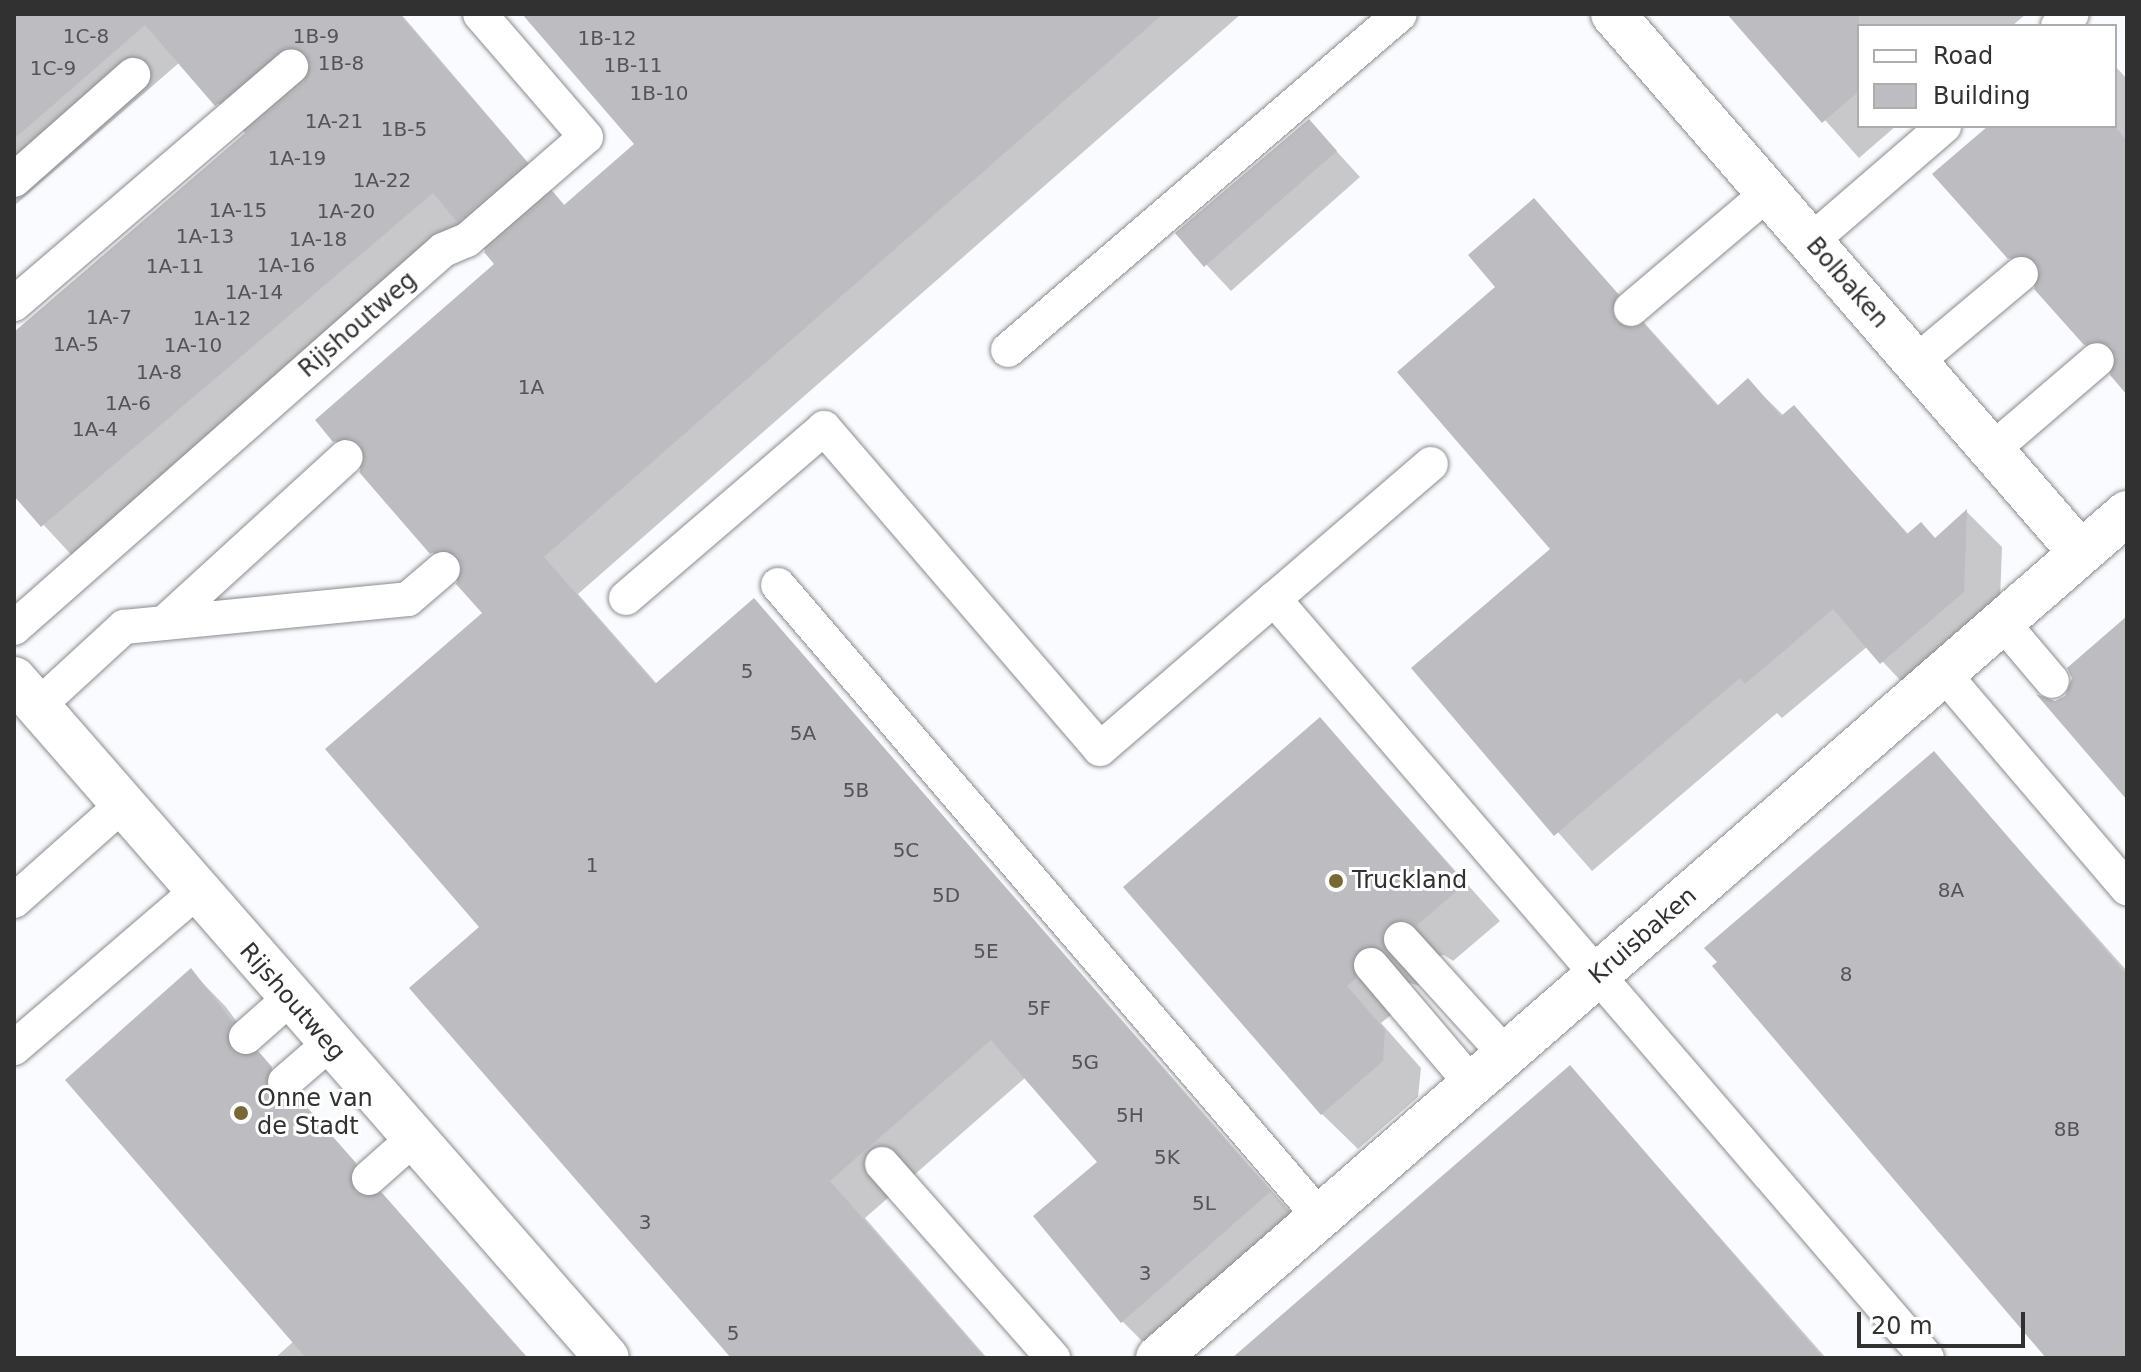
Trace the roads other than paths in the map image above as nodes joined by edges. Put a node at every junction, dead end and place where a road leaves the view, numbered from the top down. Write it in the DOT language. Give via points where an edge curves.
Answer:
graph roads {
  1 [pos="480,14"];
  2 [pos="1400,14"];
  3 [pos="1613,14"];
  4 [pos="291,67"];
  5 [pos="133,75"];
  6 [pos="1942,128"];
  7 [pos="14,180"];
  8 [pos="1769,192"];
  9 [pos="1811,241"];
  10 [pos="2021,274"];
  11 [pos="14,304"];
  12 [pos="1631,309"];
  13 [pos="1008,350"];
  14 [pos="2097,360"];
  15 [pos="1916,362"];
  16 [pos="1992,450"];
  17 [pos="346,457"];
  18 [pos="1431,464"];
  19 [pos="2127,513"];
  20 [pos="2080,552"];
  21 [pos="443,569"];
  22 [pos="778,585"];
  23 [pos="626,598"];
  24 [pos="1274,599"];
  25 [pos="2002,622"];
  26 [pos="164,623"];
  27 [pos="14,628"];
  28 [pos="1944,674"];
  29 [pos="2052,681"];
  30 [pos="26,692"];
  31 [pos="121,806"];
  32 [pos="2127,888"];
  33 [pos="197,891"];
  34 [pos="14,901"];
  35 [pos="1401,939"];
  36 [pos="1371,965"];
  37 [pos="1598,975"];
  38 [pos="289,999"];
  39 [pos="246,1037"];
  40 [pos="329,1044"];
  41 [pos="14,1048"];
  42 [pos="1506,1055"];
  43 [pos="285,1082"];
  44 [pos="1472,1084"];
  45 [pos="412,1140"];
  46 [pos="882,1164"];
  47 [pos="369,1178"];
  48 [pos="1320,1217"];
  49 [pos="607,1358"];
  50 [pos="1053,1358"];
  51 [pos="1158,1358"];
  52 [pos="1927,1358"];
  1 -- 27 [label="lane, Rijshoutweg" via="586,137 467,240 443,250"];
  2 -- 13 [label="lane"];
  3 -- 8 [label="street, Bolbaken"];
  4 -- 11 [label="lane"];
  5 -- 7 [label="lane"];
  6 -- 9 [label="lane"];
  8 -- 9 [label="street, Bolbaken"];
  8 -- 12 [label="lane"];
  9 -- 15 [label="street, Bolbaken"];
  10 -- 15 [label="lane"];
  14 -- 16 [label="lane"];
  15 -- 16 [label="street, Bolbaken"];
  16 -- 20 [label="street, Bolbaken"];
  17 -- 26 [label="lane"];
  18 -- 24 [label="lane"];
  19 -- 20 [label="street, Kruisbaken"];
  20 -- 25 [label="street, Kruisbaken"];
  21 -- 26 [label="lane" via="408,599"];
  22 -- 48 [label="lane"];
  23 -- 24 [label="lane" via="824,428 1100,749"];
  24 -- 37 [label="lane"];
  25 -- 28 [label="street, Kruisbaken"];
  25 -- 29 [label="lane"];
  26 -- 30 [label="lane" via="124,627"];
  28 -- 32 [label="lane"];
  28 -- 37 [label="street, Kruisbaken"];
  30 -- 31 [label="street, Rijshoutweg"];
  31 -- 33 [label="street, Rijshoutweg"];
  31 -- 34 [label="lane"];
  33 -- 38 [label="street, Rijshoutweg"];
  33 -- 41 [label="lane"];
  35 -- 42 [label="lane"];
  36 -- 44 [label="lane"];
  37 -- 42 [label="street, Kruisbaken"];
  37 -- 52 [label="lane"];
  38 -- 39 [label="lane"];
  38 -- 40 [label="street, Rijshoutweg"];
  40 -- 43 [label="lane"];
  40 -- 45 [label="street, Rijshoutweg"];
  42 -- 44 [label="street, Kruisbaken"];
  44 -- 48 [label="street, Kruisbaken"];
  45 -- 47 [label="lane"];
  45 -- 49 [label="street, Rijshoutweg"];
  46 -- 50 [label="lane"];
  48 -- 51 [label="street, Kruisbaken"];
}
